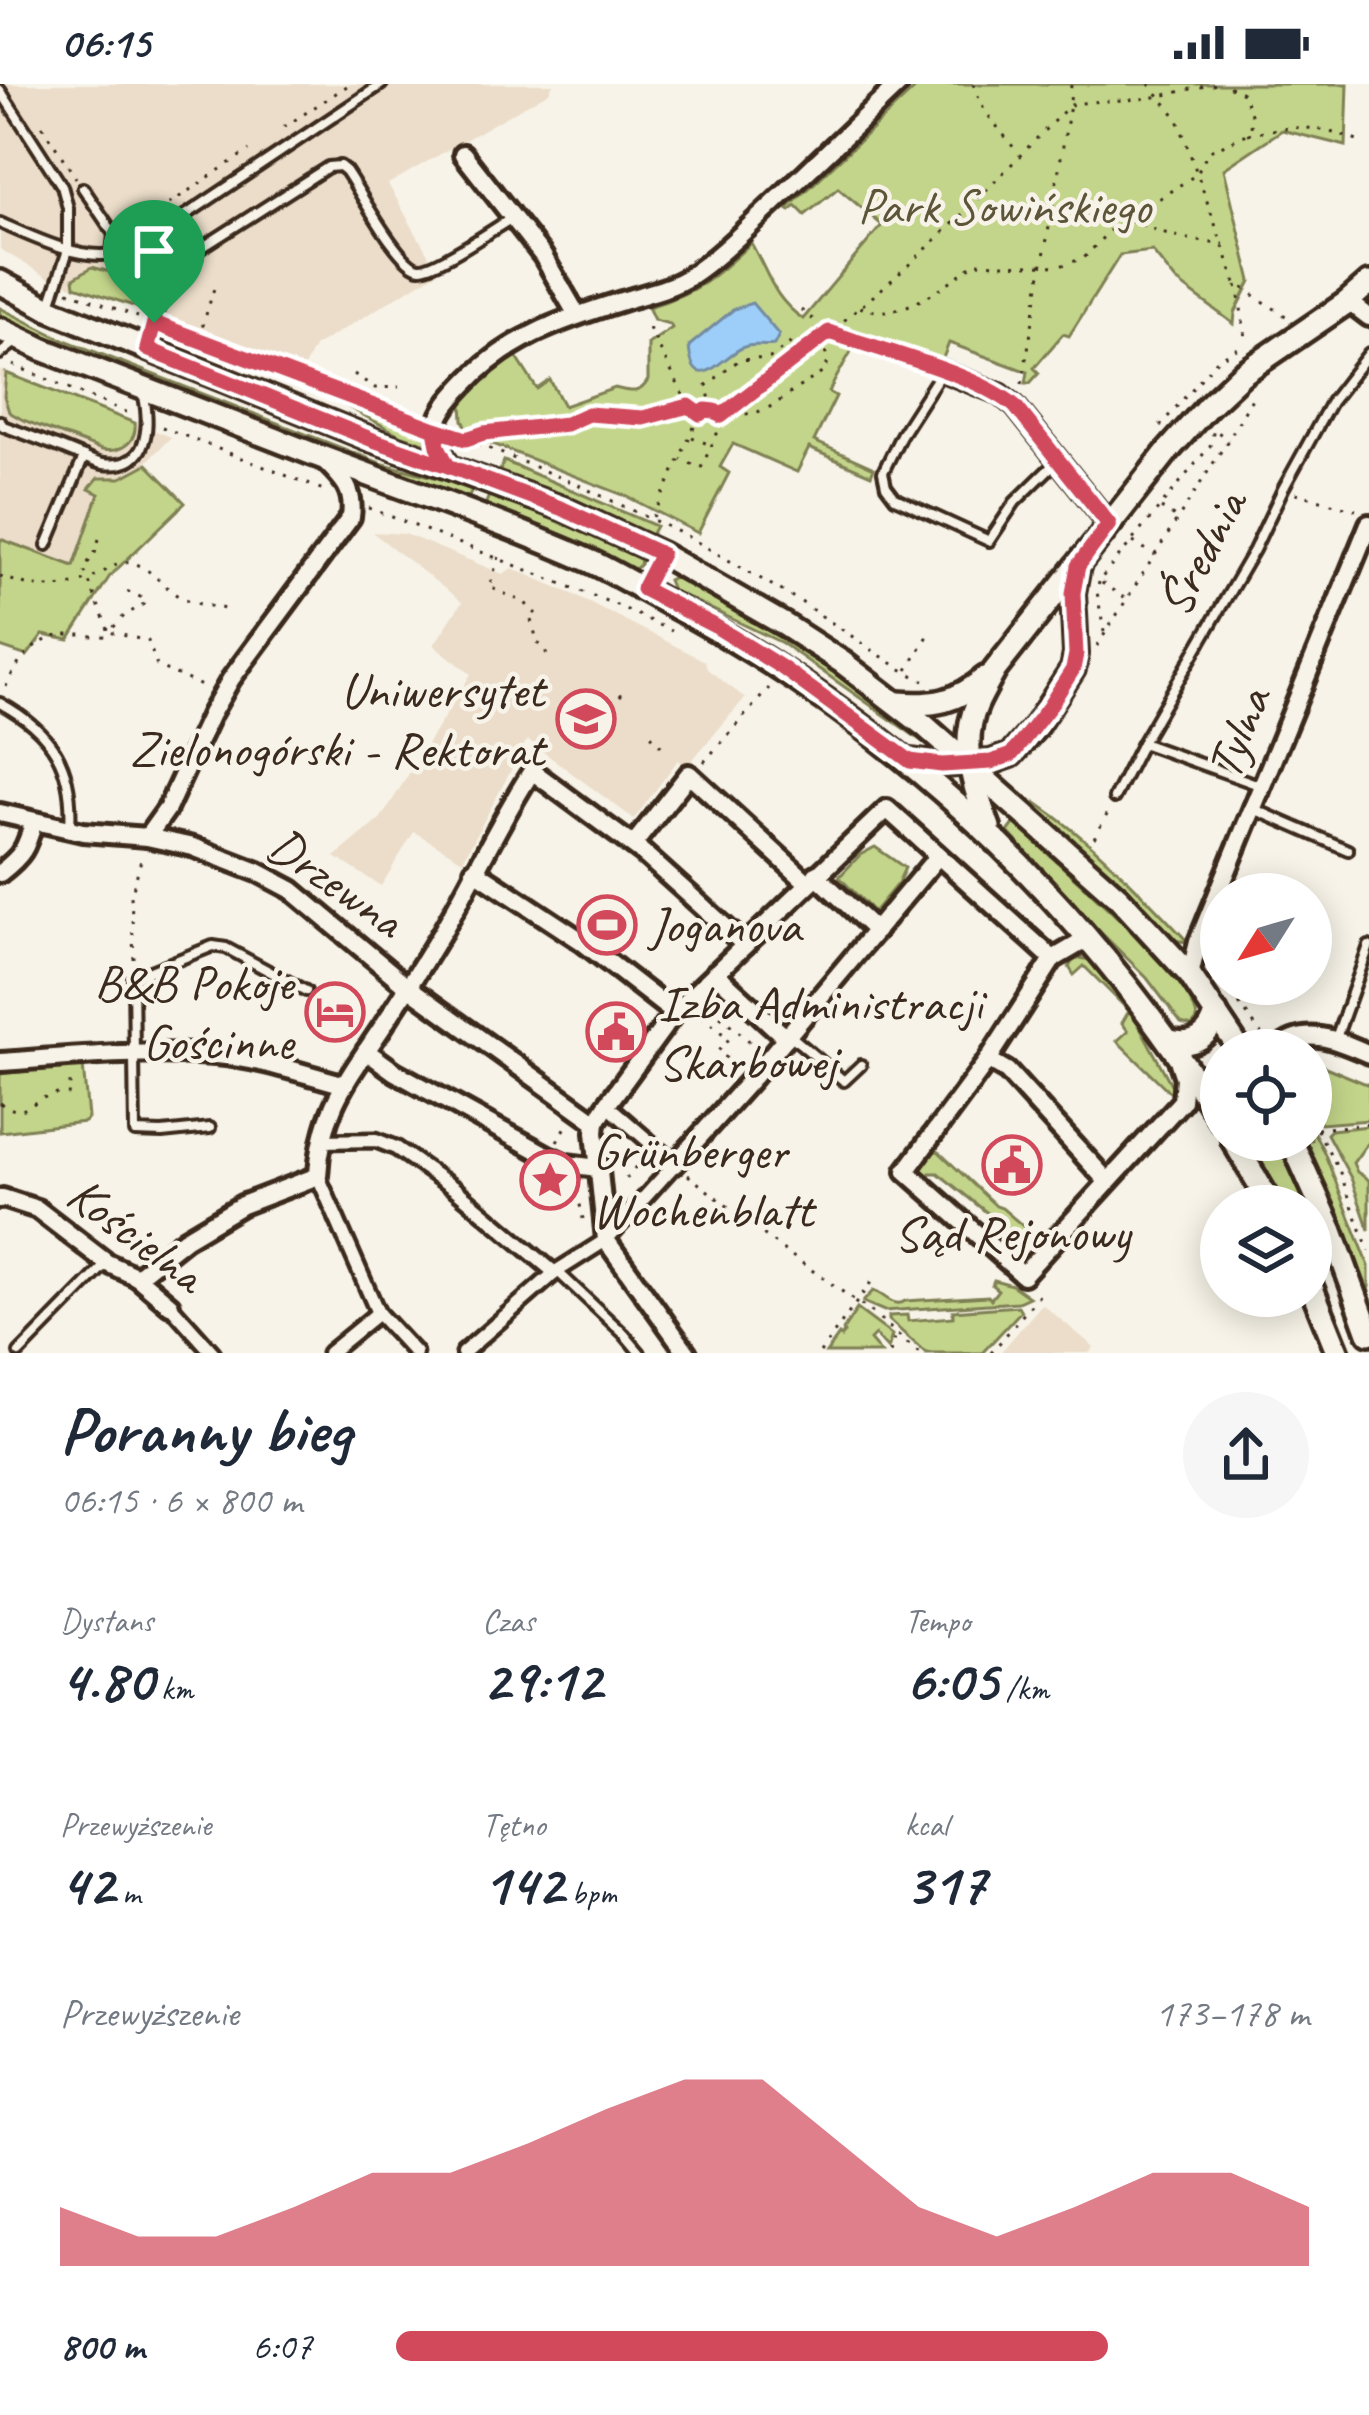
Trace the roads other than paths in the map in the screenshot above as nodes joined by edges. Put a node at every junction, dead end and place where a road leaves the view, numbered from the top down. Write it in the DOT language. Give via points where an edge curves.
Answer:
graph roads {
  1 [pos="382,84"];
  2 [pos="899,84"];
  3 [pos="0,90"];
  4 [pos="463,154"];
  5 [pos="83,188"];
  6 [pos="513,218"];
  7 [pos="0,223"];
  8 [pos="112,248"];
  9 [pos="68,250"];
  10 [pos="0,282"];
  11 [pos="1369,283"];
  12 [pos="1348,301"];
  13 [pos="49,309"];
  14 [pos="577,315"];
  15 [pos="1369,317"];
  16 [pos="10,334"];
  17 [pos="147,349"];
  18 [pos="1369,353"];
  19 [pos="0,357"];
  20 [pos="942,371"];
  21 [pos="143,388"];
  22 [pos="0,422"];
  23 [pos="84,457"];
  24 [pos="321,457"];
  25 [pos="1058,460"];
  26 [pos="448,466"];
  27 [pos="1109,524"];
  28 [pos="1369,524"];
  29 [pos="47,545"];
  30 [pos="661,554"];
  31 [pos="1078,566"];
  32 [pos="643,589"];
  33 [pos="995,670"];
  34 [pos="0,702"];
  35 [pos="896,703"];
  36 [pos="1142,743"];
  37 [pos="1011,755"];
  38 [pos="910,761"];
  39 [pos="969,765"];
  40 [pos="1262,786"];
  41 [pos="1114,798"];
  42 [pos="1016,807"];
  43 [pos="1253,808"];
  44 [pos="0,813"];
  45 [pos="34,821"];
  46 [pos="70,829"];
  47 [pos="991,833"];
  48 [pos="147,837"];
  49 [pos="633,845"];
  50 [pos="1348,850"];
  51 [pos="938,856"];
  52 [pos="474,871"];
  53 [pos="0,873"];
  54 [pos="812,879"];
  55 [pos="876,931"];
  56 [pos="1089,938"];
  57 [pos="745,945"];
  58 [pos="1369,946"];
  59 [pos="1053,959"];
  60 [pos="715,973"];
  61 [pos="1190,975"];
  62 [pos="408,986"];
  63 [pos="306,991"];
  64 [pos="674,1013"];
  65 [pos="1216,1013"];
  66 [pos="1226,1029"];
  67 [pos="787,1036"];
  68 [pos="1332,1039"];
  69 [pos="1336,1040"];
  70 [pos="1170,1041"];
  71 [pos="367,1051"];
  72 [pos="1369,1054"];
  73 [pos="133,1055"];
  74 [pos="988,1060"];
  75 [pos="0,1062"];
  76 [pos="860,1065"];
  77 [pos="342,1084"];
  78 [pos="1200,1087"];
  79 [pos="615,1112"];
  80 [pos="596,1122"];
  81 [pos="210,1128"];
  82 [pos="321,1141"];
  83 [pos="1301,1161"];
  84 [pos="675,1164"];
  85 [pos="598,1168"];
  86 [pos="318,1176"];
  87 [pos="1107,1181"];
  88 [pos="0,1199"];
  89 [pos="608,1243"];
  90 [pos="107,1263"];
  91 [pos="556,1272"];
  92 [pos="137,1277"];
  93 [pos="170,1305"];
  94 [pos="378,1312"];
  95 [pos="1323,1317"];
  96 [pos="1369,1333"];
  97 [pos="633,1344"];
  98 [pos="20,1353"];
  99 [pos="213,1353"];
  100 [pos="329,1353"];
  101 [pos="415,1353"];
  102 [pos="463,1353"];
  103 [pos="622,1353"];
  104 [pos="640,1353"];
  105 [pos="687,1353"];
  106 [pos="1338,1353"];
  1 -- 8 [label="lane" via="156,235"];
  2 -- 14 [label="street" via="684,281"];
  3 -- 9 [label="lane" via="62,186"];
  4 -- 6 [label="street"];
  5 -- 8 [label="lane" via="114,234"];
  6 -- 14 [label="street"];
  6 -- 17 [label="lane" via="440,261 414,267 347,172 328,167 173,272"];
  7 -- 9 [label="lane"];
  8 -- 9 [label="lane"];
  9 -- 13 [label="lane"];
  10 -- 13 [label="main road"];
  11 -- 12 [label="main road"];
  12 -- 15 [label="street"];
  12 -- 27 [label="main road" via="1242,374"];
  13 -- 17 [label="main road"];
  14 -- 26 [label="street" via="505,347 445,405 435,429"];
  16 -- 19 [label="lane"];
  16 -- 21 [label="main road"];
  17 -- 26 [label="main road"];
  18 -- 36 [label="lane, Średnia" via="1331,402"];
  20 -- 25 [label="street" via="1000,394"];
  20 -- 25 [label="lane" via="883,472 895,497 989,541"];
  21 -- 23 [label="lane" via="149,422 136,454 103,464"];
  21 -- 24 [label="main road"];
  22 -- 23 [label="lane"];
  23 -- 29 [label="lane"];
  24 -- 32 [label="main road"];
  24 -- 48 [label="street" via="350,489 351,517 221,697"];
  25 -- 27 [label="street"];
  26 -- 30 [label="main road"];
  27 -- 31 [label="main road"];
  28 -- 40 [label="street, Tylna"];
  30 -- 32 [label="main road"];
  30 -- 35 [label="main road" via="785,625"];
  31 -- 33 [label="main road"];
  31 -- 37 [label="main road" via="1073,669"];
  32 -- 38 [label="main road" via="781,667"];
  33 -- 35 [label="main road" via="961,696"];
  33 -- 39 [label="main road" via="975,707"];
  34 -- 46 [label="lane" via="49,741 65,770"];
  35 -- 39 [label="main road"];
  36 -- 40 [label="lane"];
  36 -- 41 [label="lane, Średnia"];
  37 -- 39 [label="main road"];
  37 -- 42 [label="main road"];
  38 -- 39 [label="main road"];
  38 -- 47 [label="main road"];
  39 -- 42 [label="main road"];
  39 -- 47 [label="main road"];
  40 -- 43 [label="street, Tylna"];
  42 -- 61 [label="main road" via="1119,898"];
  43 -- 50 [label="lane"];
  43 -- 61 [label="street, Tylna"];
  44 -- 45 [label="street, Drzewna"];
  45 -- 46 [label="street, Drzewna"];
  45 -- 53 [label="street" via="21,857"];
  46 -- 48 [label="street, Drzewna"];
  47 -- 56 [label="main road"];
  48 -- 62 [label="street, Drzewna" via="224,857 292,890"];
  49 -- 52 [label="street" via="532,771"];
  49 -- 54 [label="street" via="688,774"];
  49 -- 57 [label="street"];
  51 -- 54 [label="street" via="887,809"];
  51 -- 55 [label="street"];
  51 -- 59 [label="street"];
  52 -- 62 [label="street"];
  52 -- 64 [label="street"];
  54 -- 55 [label="street"];
  54 -- 57 [label="street"];
  55 -- 67 [label="street"];
  56 -- 59 [label="street"];
  56 -- 70 [label="main road"];
  57 -- 60 [label="street"];
  58 -- 69 [label="lane"];
  59 -- 74 [label="street"];
  60 -- 64 [label="street"];
  60 -- 67 [label="street"];
  61 -- 65 [label="main road"];
  62 -- 71 [label="street"];
  62 -- 80 [label="street, Drzewna"];
  63 -- 73 [label="lane" via="213,946 133,978"];
  64 -- 80 [label="street"];
  65 -- 66 [label="main road"];
  65 -- 70 [label="main road" via="1204,1036"];
  67 -- 76 [label="lane" via="844,1081"];
  67 -- 84 [label="street"];
  68 -- 69 [label="street"];
  69 -- 72 [label="street"];
  70 -- 78 [label="main road"];
  70 -- 87 [label="street" via="1184,1078 1182,1101"];
  71 -- 77 [label="street"];
  71 -- 85 [label="street" via="548,1156"];
  73 -- 75 [label="street"];
  73 -- 77 [label="street" via="215,1055"];
  73 -- 81 [label="lane" via="135,1132"];
  74 -- 87 [label="street"];
  74 -- 87 [label="street" via="906,1171 1023,1275"];
  77 -- 82 [label="street"];
  79 -- 84 [label="street"];
  80 -- 85 [label="street"];
  82 -- 86 [label="street"];
  82 -- 91 [label="street" via="376,1140 396,1148"];
  83 -- 96 [label="main road"];
  84 -- 89 [label="street"];
  85 -- 89 [label="street"];
  86 -- 92 [label="street" via="242,1205"];
  86 -- 94 [label="street"];
  88 -- 90 [label="street, Kościelna" via="37,1210"];
  89 -- 91 [label="street"];
  89 -- 105 [label="street"];
  90 -- 92 [label="street, Kościelna"];
  90 -- 98 [label="lane"];
  91 -- 97 [label="lane"];
  91 -- 102 [label="street"];
  92 -- 93 [label="street, Kościelna"];
  93 -- 99 [label="street, Kościelna"];
  94 -- 100 [label="street"];
  94 -- 101 [label="street"];
  95 -- 106 [label="main road"];
  97 -- 103 [label="lane"];
  97 -- 104 [label="lane"];
}
